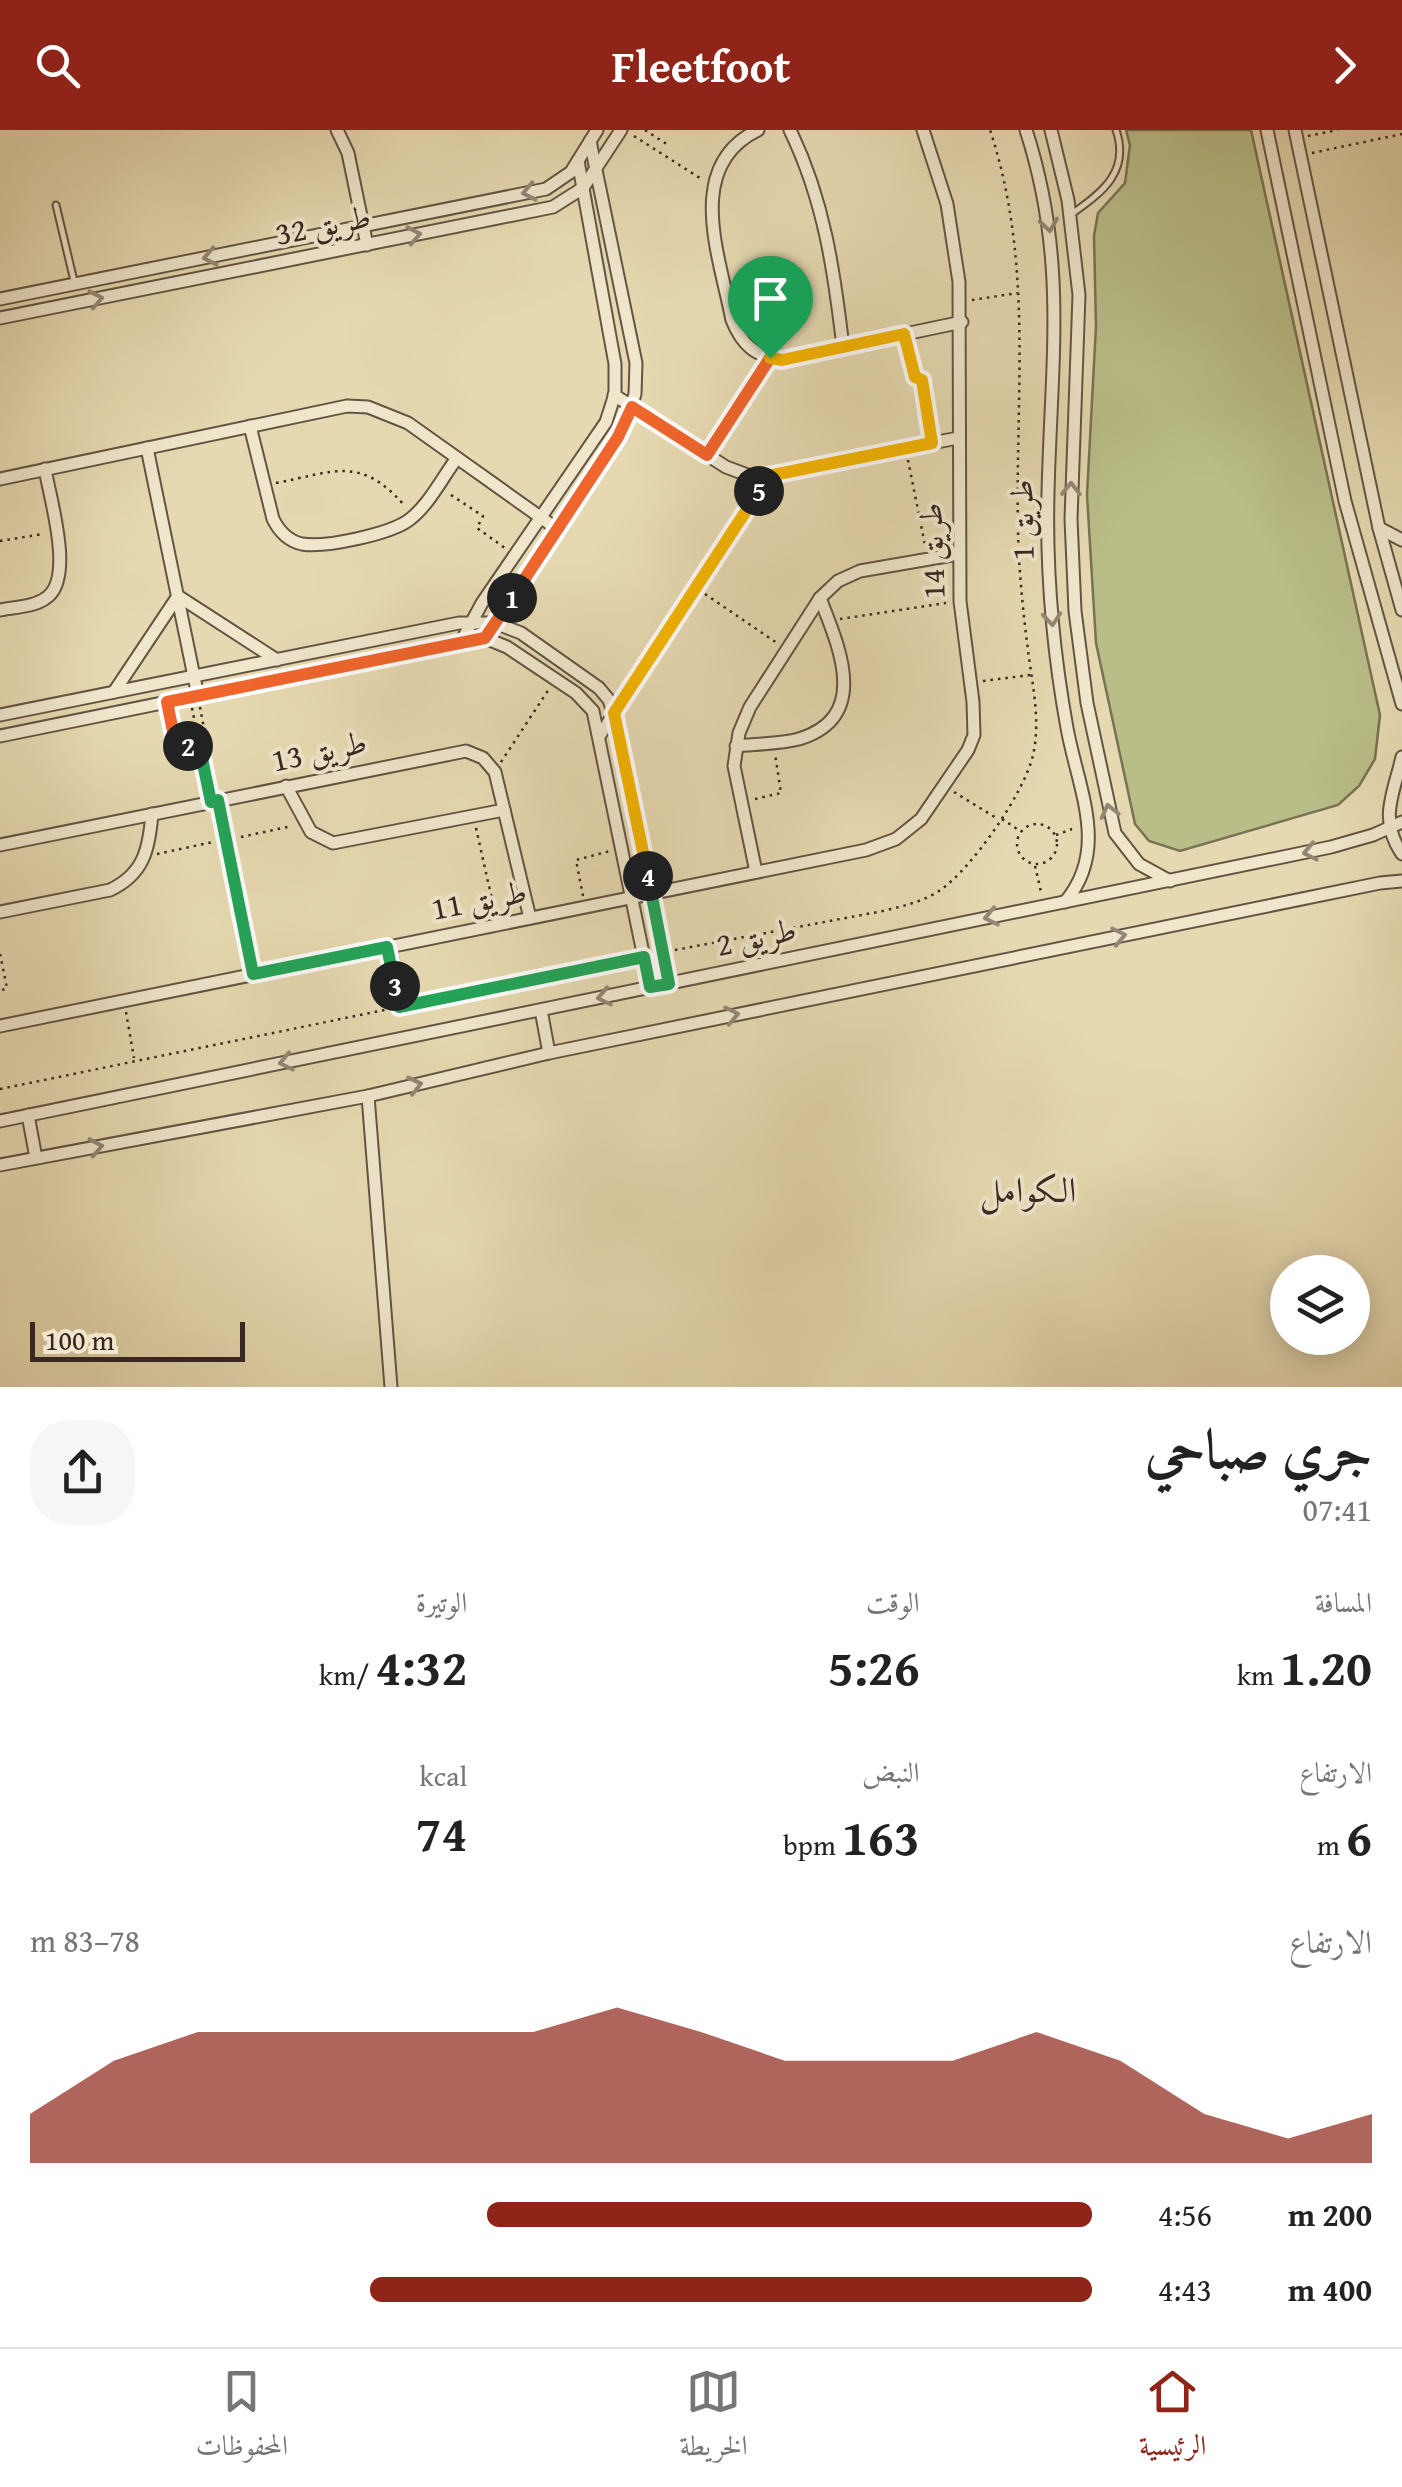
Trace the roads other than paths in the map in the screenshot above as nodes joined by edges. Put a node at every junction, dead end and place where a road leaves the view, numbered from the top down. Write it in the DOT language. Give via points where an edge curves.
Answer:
graph roads {
  1 [pos="337,130"];
  2 [pos="623,130"];
  3 [pos="758,130"];
  4 [pos="790,130"];
  5 [pos="923,130"];
  6 [pos="1026,130"];
  7 [pos="1050,130"];
  8 [pos="1116,130"];
  9 [pos="1266,130"];
  10 [pos="1296,134"];
  11 [pos="594,136"];
  12 [pos="578,161"];
  13 [pos="596,170"];
  14 [pos="583,188"];
  15 [pos="56,205"];
  16 [pos="1070,215"];
  17 [pos="363,226"];
  18 [pos="367,244"];
  19 [pos="74,284"];
  20 [pos="0,300"];
  21 [pos="0,318"];
  22 [pos="962,322"];
  23 [pos="843,347"];
  24 [pos="614,395"];
  25 [pos="632,407"];
  26 [pos="250,426"];
  27 [pos="1359,434"];
  28 [pos="958,438"];
  29 [pos="1332,439"];
  30 [pos="146,448"];
  31 [pos="457,458"];
  32 [pos="44,469"];
  33 [pos="768,476"];
  34 [pos="0,479"];
  35 [pos="542,517"];
  36 [pos="558,528"];
  37 [pos="1379,528"];
  38 [pos="1402,540"];
  39 [pos="958,554"];
  40 [pos="1399,586"];
  41 [pos="178,596"];
  42 [pos="820,598"];
  43 [pos="0,610"];
  44 [pos="1402,610"];
  45 [pos="471,622"];
  46 [pos="495,623"];
  47 [pos="485,638"];
  48 [pos="461,642"];
  49 [pos="278,660"];
  50 [pos="194,676"];
  51 [pos="114,692"];
  52 [pos="194,696"];
  53 [pos="1402,704"];
  54 [pos="614,713"];
  55 [pos="0,714"];
  56 [pos="600,735"];
  57 [pos="0,736"];
  58 [pos="736,746"];
  59 [pos="1402,757"];
  60 [pos="286,786"];
  61 [pos="944,786"];
  62 [pos="214,801"];
  63 [pos="504,810"];
  64 [pos="152,814"];
  65 [pos="1402,822"];
  66 [pos="1390,829"];
  67 [pos="0,845"];
  68 [pos="1402,854"];
  69 [pos="756,872"];
  70 [pos="1170,880"];
  71 [pos="1402,881"];
  72 [pos="651,893"];
  73 [pos="632,898"];
  74 [pos="1065,902"];
  75 [pos="0,912"];
  76 [pos="530,918"];
  77 [pos="253,974"];
  78 [pos="669,984"];
  79 [pos="650,987"];
  80 [pos="541,1010"];
  81 [pos="0,1026"];
  82 [pos="549,1053"];
  83 [pos="368,1096"];
  84 [pos="28,1115"];
  85 [pos="0,1120"];
  86 [pos="36,1158"];
  87 [pos="0,1166"];
  88 [pos="392,1387"];
  1 -- 17 [label="street"];
  2 -- 13 [label="street, طريق 32"];
  3 -- 23 [label="street" via="730,150 712,186 738,336 750,349 782,360"];
  4 -- 23 [label="street" via="820,202"];
  5 -- 22 [label="street, طريق 14" via="946,204"];
  6 -- 74 [label="street, طريق 1, one-way" via="1048,221 1055,290 1048,496 1054,642 1090,854"];
  7 -- 16 [label="street, طريق 1"];
  8 -- 16 [label="lane" via="1120,159 1114,176 1104,192"];
  9 -- 29 [label="street"];
  10 -- 27 [label="street"];
  11 -- 12 [label="street, طريق 32"];
  11 -- 13 [label="street"];
  12 -- 14 [label="street"];
  12 -- 17 [label="street, طريق 32, one-way" via="546,189"];
  13 -- 14 [label="street, طريق 32"];
  13 -- 25 [label="street" via="636,363"];
  18 -- 14 [label="street, طريق 32, one-way" via="553,207"];
  14 -- 24 [label="street" via="615,364"];
  15 -- 19 [label="lane"];
  70 -- 16 [label="street, طريق 1, one-way" via="1139,864 1115,833 1087,703 1072,566 1080,326"];
  17 -- 18 [label="street"];
  17 -- 19 [label="street, طريق 32, one-way"];
  21 -- 18 [label="street, طريق 32, one-way"];
  19 -- 20 [label="street, طريق 32"];
  22 -- 23 [label="street"];
  22 -- 28 [label="street, طريق 14"];
  24 -- 25 [label="street"];
  24 -- 35 [label="street" via="598,435"];
  25 -- 33 [label="street" via="739,474"];
  25 -- 36 [label="street"];
  26 -- 30 [label="street"];
  26 -- 31 [label="street" via="368,407 408,423"];
  26 -- 31 [label="street" via="273,519 279,531 302,544 403,524"];
  27 -- 29 [label="street"];
  27 -- 37 [label="street"];
  28 -- 33 [label="street"];
  28 -- 39 [label="street, طريق 14"];
  29 -- 53 [label="street"];
  30 -- 32 [label="street"];
  30 -- 41 [label="street"];
  31 -- 35 [label="street"];
  32 -- 34 [label="street"];
  32 -- 43 [label="street" via="60,568 54,590 42,601"];
  33 -- 54 [label="street"];
  35 -- 36 [label="street"];
  35 -- 45 [label="street"];
  36 -- 46 [label="street"];
  37 -- 38 [label="street"];
  37 -- 40 [label="street"];
  39 -- 42 [label="street" via="848,575"];
  39 -- 61 [label="street, طريق 14" via="974,735"];
  40 -- 44 [label="street"];
  41 -- 49 [label="street"];
  41 -- 50 [label="street"];
  41 -- 51 [label="street"];
  42 -- 58 [label="street" via="750,707"];
  42 -- 58 [label="street" via="845,678 837,711 812,734"];
  45 -- 46 [label="street"];
  45 -- 48 [label="street"];
  45 -- 49 [label="street"];
  46 -- 47 [label="street"];
  46 -- 54 [label="street" via="521,632 600,688"];
  47 -- 48 [label="street"];
  47 -- 56 [label="street" via="586,701"];
  48 -- 52 [label="street"];
  49 -- 50 [label="street"];
  50 -- 51 [label="street"];
  50 -- 52 [label="street"];
  51 -- 55 [label="street"];
  52 -- 57 [label="street"];
  54 -- 56 [label="street"];
  54 -- 72 [label="street"];
  56 -- 73 [label="street"];
  58 -- 69 [label="street" via="734,766"];
  59 -- 66 [label="street" via="1389,798"];
  60 -- 62 [label="street, طريق 13"];
  60 -- 63 [label="street" via="311,832 333,843"];
  60 -- 63 [label="street, طريق 13" via="457,751 483,758"];
  61 -- 69 [label="street, طريق 11" via="896,840"];
  62 -- 64 [label="street, طريق 13"];
  62 -- 77 [label="street"];
  63 -- 76 [label="street"];
  64 -- 67 [label="street, طريق 13"];
  64 -- 75 [label="street" via="144,861 124,883"];
  65 -- 66 [label="street, طريق 2"];
  66 -- 68 [label="street"];
  66 -- 70 [label="street, طريق 2, one-way" via="1331,848"];
  69 -- 72 [label="street, طريق 11"];
  70 -- 74 [label="street, طريق 2"];
  82 -- 71 [label="street, one-way"];
  72 -- 73 [label="street, طريق 11"];
  72 -- 78 [label="street"];
  73 -- 76 [label="street, طريق 11"];
  73 -- 79 [label="street"];
  74 -- 78 [label="street, طريق 2, one-way"];
  76 -- 77 [label="street, طريق 11"];
  77 -- 81 [label="street, طريق 11"];
  78 -- 79 [label="street, طريق 2"];
  79 -- 80 [label="street, طريق 2, one-way"];
  80 -- 82 [label="street"];
  80 -- 84 [label="street, طريق 2, one-way"];
  83 -- 82 [label="street, one-way"];
  86 -- 83 [label="street, one-way"];
  83 -- 88 [label="street"];
  84 -- 85 [label="street, طريق 2"];
  84 -- 86 [label="street"];
  86 -- 87 [label="street"];
}
